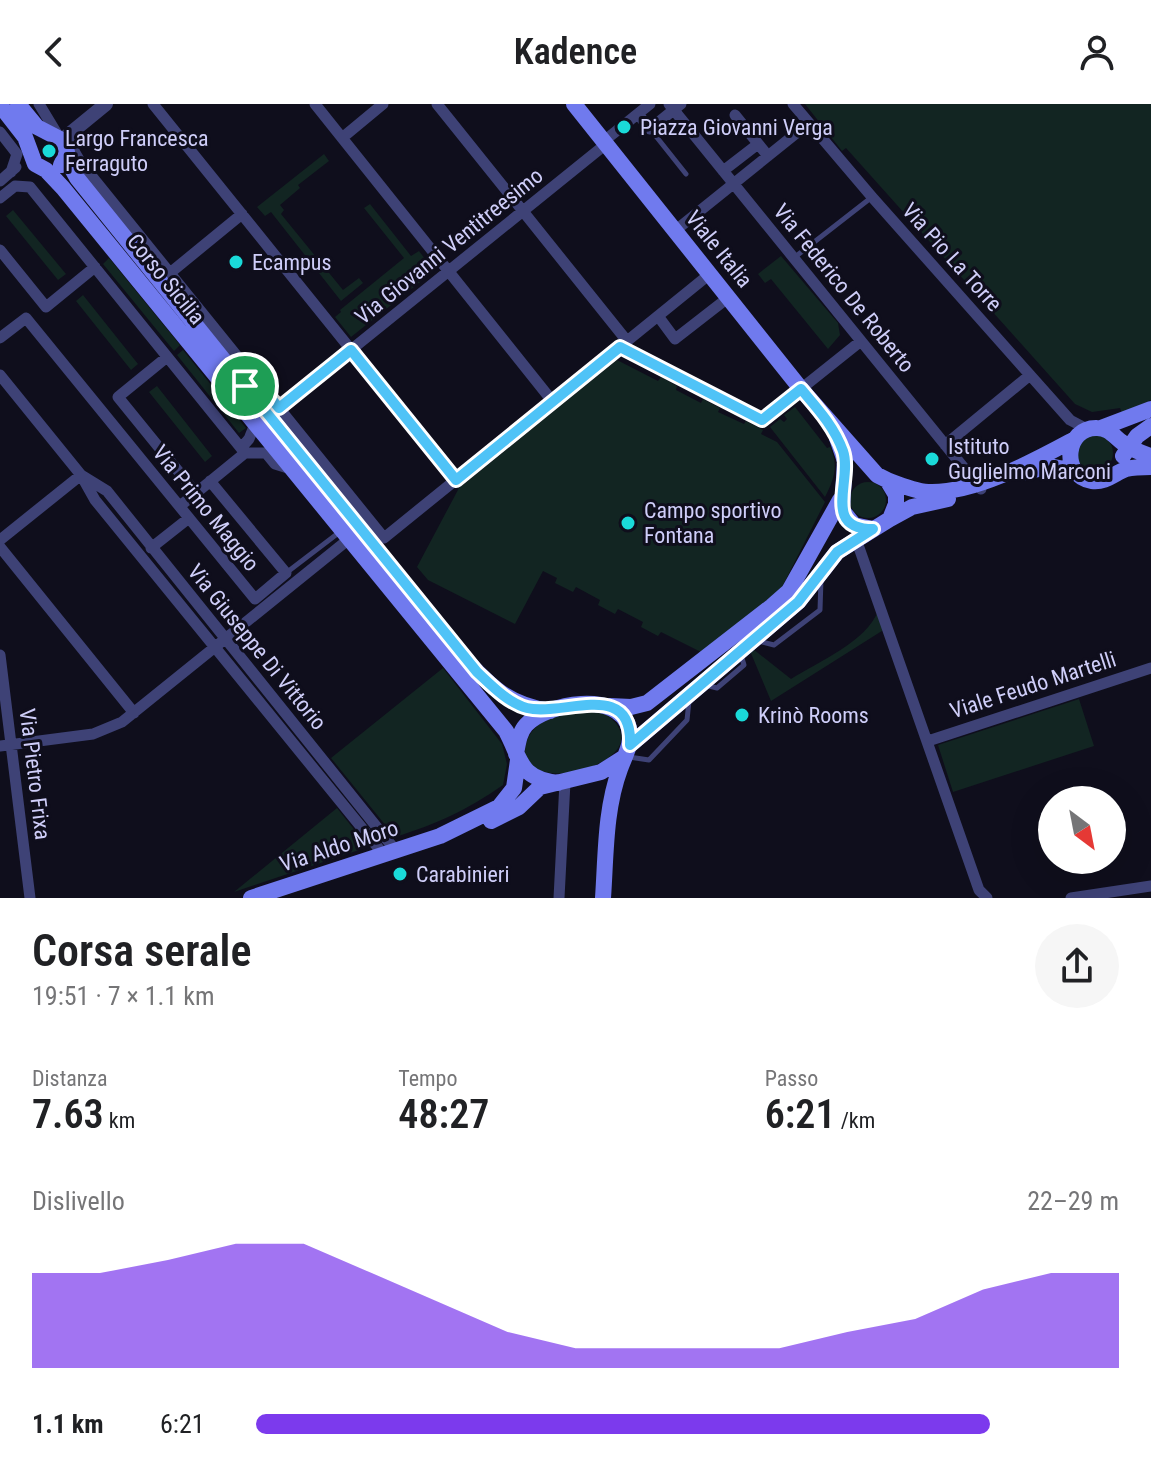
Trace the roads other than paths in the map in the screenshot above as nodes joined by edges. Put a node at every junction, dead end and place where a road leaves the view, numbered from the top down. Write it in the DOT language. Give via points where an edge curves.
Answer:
graph roads {
  1 [pos="18,104"];
  2 [pos="39,104"];
  3 [pos="106,104"];
  4 [pos="153,104"];
  5 [pos="315,104"];
  6 [pos="383,104"];
  7 [pos="437,104"];
  8 [pos="574,104"];
  9 [pos="650,104"];
  10 [pos="793,104"];
  11 [pos="0,105"];
  12 [pos="676,109"];
  13 [pos="638,114"];
  14 [pos="735,115"];
  15 [pos="809,123"];
  16 [pos="650,129"];
  17 [pos="0,132"];
  18 [pos="61,135"];
  19 [pos="342,138"];
  20 [pos="605,143"];
  21 [pos="758,144"];
  22 [pos="30,151"];
  23 [pos="768,156"];
  24 [pos="66,158"];
  25 [pos="46,170"];
  26 [pos="723,171"];
  27 [pos="11,172"];
  28 [pos="686,174"];
  29 [pos="0,181"];
  30 [pos="733,184"];
  31 [pos="872,197"];
  32 [pos="0,198"];
  33 [pos="524,212"];
  34 [pos="242,214"];
  35 [pos="676,230"];
  36 [pos="0,250"];
  37 [pos="794,258"];
  38 [pos="95,267"];
  39 [pos="448,272"];
  40 [pos="170,273"];
  41 [pos="711,273"];
  42 [pos="729,297"];
  43 [pos="658,316"];
  44 [pos="0,338"];
  45 [pos="861,341"];
  46 [pos="624,344"];
  47 [pos="351,350"];
  48 [pos="167,357"];
  49 [pos="0,375"];
  50 [pos="1030,375"];
  51 [pos="245,386"];
  52 [pos="801,389"];
  53 [pos="266,392"];
  54 [pos="553,402"];
  55 [pos="279,408"];
  56 [pos="1151,409"];
  57 [pos="829,422"];
  58 [pos="255,424"];
  59 [pos="1151,426"];
  60 [pos="1087,432"];
  61 [pos="300,434"];
  62 [pos="945,445"];
  63 [pos="1124,448"];
  64 [pos="243,450"];
  65 [pos="296,462"];
  66 [pos="1151,463"];
  67 [pos="1075,471"];
  68 [pos="81,475"];
  69 [pos="1110,477"];
  70 [pos="882,478"];
  71 [pos="456,480"];
  72 [pos="210,481"];
  73 [pos="979,487"];
  74 [pos="196,493"];
  75 [pos="331,493"];
  76 [pos="842,495"];
  77 [pos="354,501"];
  78 [pos="180,506"];
  79 [pos="189,518"];
  80 [pos="890,519"];
  81 [pos="873,529"];
  82 [pos="345,535"];
  83 [pos="856,539"];
  84 [pos="0,540"];
  85 [pos="0,547"];
  86 [pos="151,548"];
  87 [pos="286,573"];
  88 [pos="225,639"];
  89 [pos="214,648"];
  90 [pos="0,655"];
  91 [pos="1151,668"];
  92 [pos="695,688"];
  93 [pos="610,706"];
  94 [pos="550,711"];
  95 [pos="134,713"];
  96 [pos="928,741"];
  97 [pos="6,745"];
  98 [pos="627,751"];
  99 [pos="517,758"];
  100 [pos="585,778"];
  101 [pos="562,782"];
  102 [pos="608,817"];
  103 [pos="440,836"];
  104 [pos="390,853"];
  105 [pos="1151,886"];
  106 [pos="30,898"];
  107 [pos="251,898"];
  108 [pos="559,898"];
  109 [pos="603,898"];
  110 [pos="987,898"];
  111 [pos="1071,898"];
  1 -- 18 [label="main road" via="37,127"];
  2 -- 18 [label="street"];
  3 -- 18 [label="street"];
  4 -- 34 [label="street"];
  5 -- 19 [label="street"];
  6 -- 19 [label="street"];
  7 -- 33 [label="street"];
  8 -- 20 [label="main road, Viale Italia"];
  9 -- 13 [label="street, Via Giovanni Ventitreesimo"];
  10 -- 15 [label="street, Via Pio La Torre"];
  11 -- 22 [label="main road"];
  12 -- 16 [label="street"];
  12 -- 26 [label="street, Via Federico De Roberto"];
  13 -- 16 [label="street"];
  13 -- 20 [label="street, Via Giovanni Ventitreesimo"];
  14 -- 21 [label="street"];
  15 -- 23 [label="street"];
  15 -- 31 [label="street, Via Pio La Torre"];
  16 -- 28 [label="lane"];
  17 -- 27 [label="street" via="17,154"];
  18 -- 22 [label="main road" via="36,139"];
  18 -- 24 [label="main road"];
  18 -- 40 [label="street"];
  19 -- 39 [label="street"];
  20 -- 33 [label="street, Via Giovanni Ventitreesimo"];
  20 -- 35 [label="main road, Viale Italia"];
  21 -- 23 [label="street"];
  21 -- 26 [label="street"];
  22 -- 25 [label="main road" via="35,164"];
  22 -- 27 [label="street"];
  23 -- 30 [label="street"];
  24 -- 25 [label="main road"];
  24 -- 51 [label="main road, Corso Sicilia"];
  25 -- 58 [label="main road, Corso Sicilia"];
  26 -- 30 [label="street, Via Federico De Roberto"];
  27 -- 29 [label="street"];
  30 -- 35 [label="street"];
  30 -- 37 [label="street, Via Federico De Roberto"];
  31 -- 37 [label="lane"];
  31 -- 50 [label="street, Via Pio La Torre"];
  32 -- 38 [label="street" via="15,186 30,187"];
  33 -- 39 [label="street, Via Giovanni Ventitreesimo"];
  33 -- 46 [label="street"];
  34 -- 40 [label="street"];
  34 -- 47 [label="street"];
  35 -- 41 [label="main road, Viale Italia"];
  36 -- 38 [label="street" via="46,307"];
  37 -- 45 [label="street, Via Federico De Roberto"];
  38 -- 48 [label="street"];
  39 -- 47 [label="street, Via Giovanni Ventitreesimo"];
  39 -- 54 [label="street"];
  40 -- 53 [label="street"];
  41 -- 42 [label="main road, Viale Italia"];
  41 -- 43 [label="street"];
  42 -- 43 [label="street" via="675,339"];
  42 -- 52 [label="main road, Viale Italia"];
  43 -- 46 [label="street"];
  44 -- 78 [label="street, Via Primo Maggio" via="26,318"];
  45 -- 52 [label="street"];
  45 -- 62 [label="street, Via Federico De Roberto"];
  46 -- 52 [label="street" via="762,420"];
  46 -- 54 [label="street"];
  47 -- 55 [label="street, Via Giovanni Ventitreesimo"];
  47 -- 71 [label="street"];
  48 -- 64 [label="street"];
  48 -- 74 [label="street, Via Primo Maggio" via="118,397"];
  49 -- 68 [label="street, Via Giuseppe Di Vittorio"];
  50 -- 60 [label="street, Via Pio La Torre"];
  50 -- 62 [label="street"];
  51 -- 53 [label="street"];
  51 -- 65 [label="main road, Corso Sicilia"];
  52 -- 57 [label="main road, Viale Italia"];
  53 -- 55 [label="street"];
  54 -- 71 [label="street"];
  55 -- 61 [label="street"];
  56 -- 60 [label="main road"];
  57 -- 70 [label="main road, Viale Italia"];
  57 -- 76 [label="main road" via="845,461"];
  58 -- 64 [label="street"];
  58 -- 65 [label="main road, Corso Sicilia"];
  59 -- 63 [label="main road"];
  59 -- 66 [label="main road"];
  60 -- 63 [label="main road" via="1115,435"];
  60 -- 67 [label="main road" via="1069,456"];
  60 -- 73 [label="main road"];
  61 -- 65 [label="street"];
  61 -- 77 [label="street"];
  62 -- 73 [label="street, Via Federico De Roberto"];
  63 -- 66 [label="main road"];
  63 -- 69 [label="main road" via="1121,465"];
  64 -- 65 [label="street" via="266,453 275,464"];
  64 -- 72 [label="street"];
  65 -- 75 [label="main road, Corso Sicilia"];
  65 -- 82 [label="main road, Corso Sicilia"];
  66 -- 69 [label="main road"];
  67 -- 69 [label="main road" via="1091,481"];
  67 -- 73 [label="main road" via="1037,468"];
  68 -- 84 [label="street"];
  68 -- 86 [label="street, Via Giuseppe Di Vittorio" via="107,491"];
  68 -- 89 [label="street, Via Giuseppe Di Vittorio" via="95,500"];
  70 -- 73 [label="main road" via="924,492"];
  70 -- 76 [label="main road" via="861,475 847,483"];
  70 -- 80 [label="main road" via="896,495"];
  71 -- 77 [label="street" via="384,538"];
  72 -- 74 [label="street"];
  72 -- 87 [label="street, Via Primo Maggio"];
  73 -- 80 [label="main road"];
  74 -- 78 [label="street"];
  75 -- 77 [label="street"];
  75 -- 94 [label="main road, Corso Sicilia" via="477,672 514,703"];
  76 -- 81 [label="main road" via="846,519"];
  76 -- 93 [label="main road" via="789,591 647,703"];
  78 -- 79 [label="street, Via Primo Maggio"];
  79 -- 86 [label="street"];
  79 -- 87 [label="street, Via Primo Maggio" via="255,599"];
  80 -- 81 [label="main road"];
  81 -- 83 [label="main road"];
  82 -- 87 [label="lane"];
  82 -- 88 [label="street"];
  82 -- 99 [label="main road, Corso Sicilia" via="506,731"];
  83 -- 92 [label="main road" via="821,569 798,602"];
  83 -- 96 [label="street"];
  85 -- 95 [label="street"];
  86 -- 88 [label="street, Via Giuseppe Di Vittorio"];
  88 -- 89 [label="street"];
  88 -- 104 [label="street, Via Giuseppe Di Vittorio"];
  89 -- 95 [label="street"];
  89 -- 104 [label="street, Via Giuseppe Di Vittorio"];
  90 -- 97 [label="street, Via Pietro Frixa"];
  91 -- 96 [label="street, Viale Feudo Martelli"];
  92 -- 98 [label="main road"];
  92 -- 98 [label="lane" via="687,720 649,760"];
  93 -- 94 [label="main road"];
  93 -- 98 [label="main road" via="625,719"];
  94 -- 99 [label="main road" via="525,726"];
  95 -- 97 [label="street" via="93,734"];
  96 -- 110 [label="street" via="979,890"];
  97 -- 106 [label="street, Via Pietro Frixa"];
  98 -- 100 [label="main road" via="609,768"];
  98 -- 102 [label="main road"];
  99 -- 101 [label="main road" via="538,779"];
  99 -- 103 [label="main road" via="508,799"];
  100 -- 101 [label="main road"];
  100 -- 102 [label="main road" via="606,793"];
  101 -- 103 [label="main road" via="540,787 519,807 471,830"];
  101 -- 108 [label="street"];
  102 -- 109 [label="main road"];
  103 -- 104 [label="main road, Via Aldo Moro"];
  104 -- 107 [label="main road, Via Aldo Moro"];
  105 -- 111 [label="street"];
}
